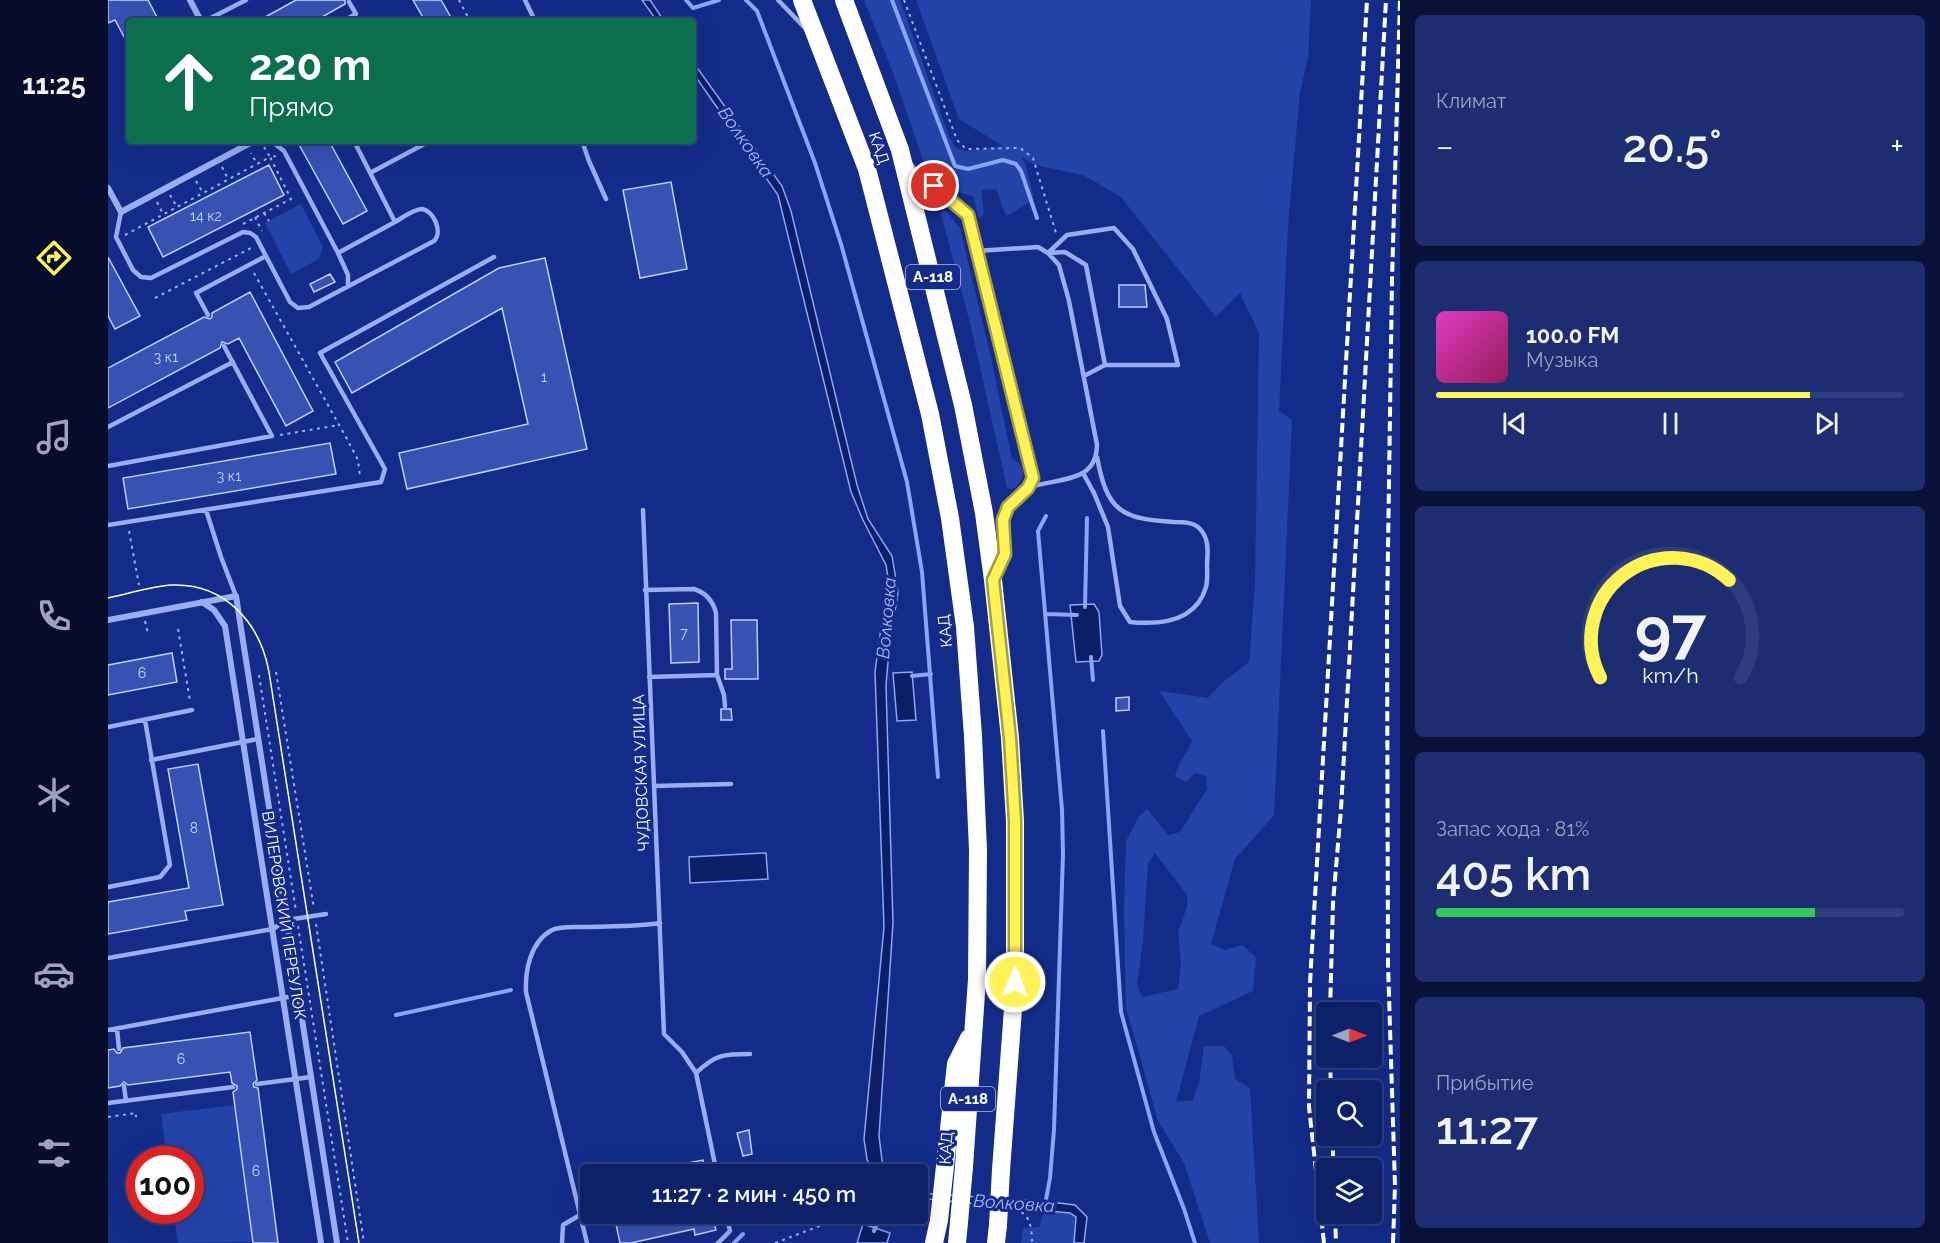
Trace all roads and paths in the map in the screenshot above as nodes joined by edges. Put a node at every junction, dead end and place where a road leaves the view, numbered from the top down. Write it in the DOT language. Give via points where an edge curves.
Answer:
graph roads {
  1 [pos="190,0"];
  2 [pos="246,0"];
  3 [pos="459,0"];
  4 [pos="525,0"];
  5 [pos="778,0"];
  6 [pos="802,0"];
  7 [pos="844,0"];
  8 [pos="904,0"];
  9 [pos="349,2"];
  10 [pos="201,18"];
  11 [pos="209,18"];
  12 [pos="349,18"];
  13 [pos="468,18"];
  14 [pos="534,18"];
  15 [pos="819,42"];
  16 [pos="275,144"];
  17 [pos="356,144"];
  18 [pos="424,144"];
  19 [pos="583,144"];
  20 [pos="246,145"];
  21 [pos="900,150"];
  22 [pos="278,156"];
  23 [pos="270,157"];
  24 [pos="256,164"];
  25 [pos="222,167"];
  26 [pos="370,173"];
  27 [pos="228,179"];
  28 [pos="196,181"];
  29 [pos="108,188"];
  30 [pos="203,193"];
  31 [pos="170,195"];
  32 [pos="606,199"];
  33 [pos="157,202"];
  34 [pos="177,207"];
  35 [pos="122,212"];
  36 [pos="264,213"];
  37 [pos="163,214"];
  38 [pos="255,217"];
  39 [pos="269,221"];
  40 [pos="394,222"];
  41 [pos="240,225"];
  42 [pos="265,237"];
  43 [pos="124,240"];
  44 [pos="1059,242"];
  45 [pos="251,248"];
  46 [pos="976,251"];
  47 [pos="338,253"];
  48 [pos="1048,253"];
  49 [pos="266,256"];
  50 [pos="494,257"];
  51 [pos="249,265"];
  52 [pos="348,286"];
  53 [pos="155,298"];
  54 [pos="208,315"];
  55 [pos="224,346"];
  56 [pos="233,362"];
  57 [pos="1105,364"];
  58 [pos="1084,376"];
  59 [pos="339,425"];
  60 [pos="108,427"];
  61 [pos="272,436"];
  62 [pos="1097,457"];
  63 [pos="108,466"];
  64 [pos="1083,473"];
  65 [pos="360,485"];
  66 [pos="1028,488"];
  67 [pos="206,510"];
  68 [pos="643,510"];
  69 [pos="108,525"];
  70 [pos="129,528"];
  71 [pos="993,580"];
  72 [pos="139,585"];
  73 [pos="645,590"];
  74 [pos="236,596"];
  75 [pos="202,602"];
  76 [pos="108,620"];
  77 [pos="145,621"];
  78 [pos="178,628"];
  79 [pos="148,634"];
  80 [pos="276,672"];
  81 [pos="259,675"];
  82 [pos="717,675"];
  83 [pos="649,677"];
  84 [pos="724,706"];
  85 [pos="192,710"];
  86 [pos="145,720"];
  87 [pos="108,727"];
  88 [pos="258,739"];
  89 [pos="244,742"];
  90 [pos="151,760"];
  91 [pos="731,784"];
  92 [pos="654,786"];
  93 [pos="108,887"];
  94 [pos="326,914"];
  95 [pos="315,916"];
  96 [pos="297,919"];
  97 [pos="287,920"];
  98 [pos="660,923"];
  99 [pos="273,929"];
  100 [pos="108,958"];
  101 [pos="298,995"];
  102 [pos="284,998"];
  103 [pos="117,1029"];
  104 [pos="108,1030"];
  105 [pos="973,1031"];
  106 [pos="119,1049"];
  107 [pos="750,1054"];
  108 [pos="696,1073"];
  109 [pos="311,1077"];
  110 [pos="297,1079"];
  111 [pos="257,1084"];
  112 [pos="124,1086"];
  113 [pos="232,1087"];
  114 [pos="126,1101"];
  115 [pos="108,1103"];
  116 [pos="108,1117"];
  117 [pos="136,1118"];
  118 [pos="715,1164"];
  119 [pos="1020,1210"];
  120 [pos="580,1215"];
  121 [pos="582,1224"];
  122 [pos="728,1224"];
  123 [pos="825,1224"];
  124 [pos="997,1234"];
  125 [pos="321,1243"];
  126 [pos="337,1243"];
  127 [pos="348,1243"];
  128 [pos="364,1243"];
  129 [pos="562,1243"];
  130 [pos="587,1243"];
  131 [pos="718,1243"];
  132 [pos="775,1243"];
  133 [pos="934,1243"];
  134 [pos="957,1243"];
  135 [pos="1032,1243"];
  1 -- 10 [label="street"];
  2 -- 11 [label="lane"];
  3 -- 13 [label="path"];
  4 -- 14 [label="lane"];
  5 -- 15 [label="lane"];
  6 -- 15 [label="highway, КАД / А-118"];
  7 -- 21 [label="highway, КАД / А-118"];
  8 -- 44 [label="path" via="957,140 966,149 1020,148 1033,158"];
  9 -- 12 [label="lane" via="356,14"];
  15 -- 105 [label="highway, КАД / А-118" via="867,169 924,391 950,518 965,627 973,736 978,920"];
  16 -- 47 [label="lane" via="284,151"];
  17 -- 26 [label="lane"];
  18 -- 26 [label="lane"];
  19 -- 32 [label="lane"];
  20 -- 24 [label="path"];
  20 -- 35 [label="street"];
  21 -- 46 [label="lane" via="917,172 968,215"];
  21 -- 71 [label="highway, КАД / А-118" via="963,405"];
  22 -- 23 [label="path"];
  23 -- 24 [label="path"];
  23 -- 36 [label="path" via="291,199"];
  24 -- 27 [label="path"];
  25 -- 27 [label="path"];
  26 -- 40 [label="lane"];
  27 -- 30 [label="path"];
  28 -- 30 [label="path"];
  29 -- 35 [label="street"];
  30 -- 34 [label="path"];
  31 -- 34 [label="path"];
  33 -- 37 [label="path"];
  34 -- 37 [label="path"];
  35 -- 49 [label="lane" via="116,237 141,277 151,278 243,232 256,237"];
  36 -- 38 [label="path"];
  36 -- 39 [label="path"];
  37 -- 43 [label="path" via="125,235"];
  38 -- 41 [label="path"];
  38 -- 42 [label="path"];
  40 -- 47 [label="lane"];
  40 -- 52 [label="lane" via="423,209 431,214 439,235 434,242"];
  44 -- 48 [label="lane"];
  44 -- 57 [label="lane" via="1066,235 1114,228 1133,249 1167,320 1178,365"];
  45 -- 53 [label="path"];
  46 -- 48 [label="lane" via="1038,248"];
  46 -- 66 [label="lane" via="1033,478"];
  47 -- 52 [label="lane" via="348,275"];
  48 -- 57 [label="lane" via="1065,252 1086,265"];
  48 -- 58 [label="lane" via="1059,266"];
  49 -- 51 [label="lane"];
  49 -- 52 [label="lane" via="290,302 298,308 309,307"];
  50 -- 65 [label="lane" via="320,353 385,469 381,482"];
  51 -- 54 [label="lane" via="196,293"];
  51 -- 59 [label="path"];
  55 -- 56 [label="lane"];
  56 -- 60 [label="lane"];
  56 -- 61 [label="lane"];
  57 -- 58 [label="lane"];
  58 -- 62 [label="lane"];
  59 -- 61 [label="path"];
  59 -- 65 [label="path" via="358,460"];
  61 -- 63 [label="lane"];
  62 -- 64 [label="lane" via="1090,470"];
  62 -- 64 [label="lane" via="1108,495 1126,515 1187,523 1200,529 1208,544 1206,587 1197,605 1181,618 1156,624 1130,622 1120,606 1108,527"];
  64 -- 66 [label="lane"];
  65 -- 67 [label="lane"];
  66 -- 71 [label="lane" via="1008,507 1003,520 1005,554"];
  67 -- 69 [label="lane"];
  67 -- 74 [label="lane"];
  68 -- 73 [label="lane, ЧУДОВСКАЯ УЛИЦА"];
  70 -- 72 [label="path"];
  71 -- 124 [label="highway, КАД / А-118, bridge" via="1015,821 1015,982"];
  73 -- 82 [label="lane" via="694,589 708,596 716,613"];
  73 -- 83 [label="lane, ЧУДОВСКАЯ УЛИЦА"];
  74 -- 75 [label="street"];
  74 -- 88 [label="street, ВИЛЕРОВСКИЙ ПЕРЕУЛОК"];
  75 -- 76 [label="street"];
  75 -- 89 [label="street, ВИЛЕРОВСКИЙ ПЕРЕУЛОК" via="214,610 225,626"];
  77 -- 79 [label="path"];
  78 -- 85 [label="path"];
  80 -- 95 [label="path"];
  81 -- 96 [label="path"];
  82 -- 83 [label="lane"];
  82 -- 84 [label="lane"];
  83 -- 92 [label="lane, ЧУДОВСКАЯ УЛИЦА"];
  85 -- 86 [label="lane"];
  86 -- 87 [label="lane"];
  86 -- 90 [label="lane"];
  88 -- 89 [label="lane"];
  88 -- 97 [label="street, ВИЛЕРОВСКИЙ ПЕРЕУЛОК"];
  89 -- 90 [label="lane"];
  89 -- 99 [label="street, ВИЛЕРОВСКИЙ ПЕРЕУЛОК"];
  90 -- 93 [label="lane" via="170,865 160,877"];
  91 -- 92 [label="lane"];
  92 -- 98 [label="lane, ЧУДОВСКАЯ УЛИЦА"];
  94 -- 95 [label="lane"];
  95 -- 96 [label="lane"];
  95 -- 128 [label="path"];
  96 -- 97 [label="lane"];
  96 -- 127 [label="path"];
  97 -- 99 [label="lane"];
  97 -- 101 [label="street, ВИЛЕРОВСКИЙ ПЕРЕУЛОК"];
  98 -- 108 [label="lane, ЧУДОВСКАЯ УЛИЦА" via="664,1034"];
  98 -- 120 [label="lane" via="552,929 536,947 525,972 526,992"];
  99 -- 100 [label="lane"];
  99 -- 102 [label="street, ВИЛЕРОВСКИЙ ПЕРЕУЛОК"];
  101 -- 102 [label="lane"];
  101 -- 109 [label="street, ВИЛЕРОВСКИЙ ПЕРЕУЛОК"];
  102 -- 103 [label="lane"];
  102 -- 110 [label="street, ВИЛЕРОВСКИЙ ПЕРЕУЛОК"];
  103 -- 104 [label="lane"];
  103 -- 106 [label="lane"];
  105 -- 133 [label="highway, bridge" via="956,1064"];
  105 -- 134 [label="highway, КАД / А-118, bridge"];
  107 -- 108 [label="lane" via="724,1054"];
  108 -- 118 [label="lane"];
  109 -- 110 [label="lane"];
  109 -- 126 [label="street, ВИЛЕРОВСКИЙ ПЕРЕУЛОК"];
  110 -- 111 [label="lane"];
  110 -- 125 [label="street, ВИЛЕРОВСКИЙ ПЕРЕУЛОК"];
  112 -- 114 [label="lane"];
  113 -- 114 [label="lane"];
  114 -- 115 [label="lane"];
  116 -- 117 [label="path" via="136,1113"];
  119 -- 135 [label="path" via="1030,1223"];
  120 -- 129 [label="lane" via="563,1226"];
  121 -- 130 [label="lane"];
  122 -- 131 [label="lane" via="730,1231"];
  123 -- 132 [label="path"];
}
